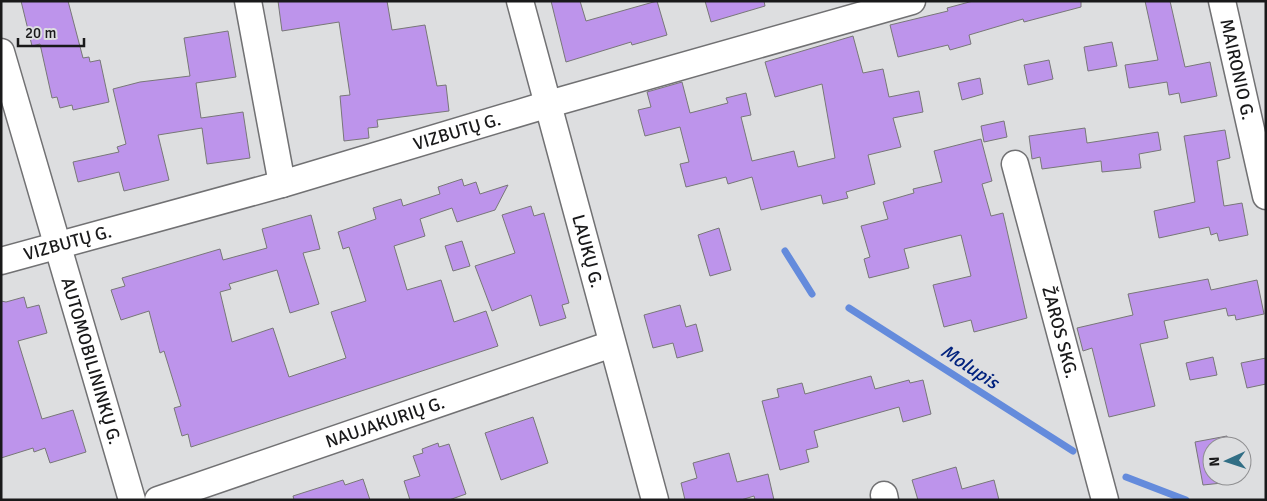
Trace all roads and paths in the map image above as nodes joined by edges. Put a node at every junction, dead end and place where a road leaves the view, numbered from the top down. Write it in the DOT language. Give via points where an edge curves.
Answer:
graph roads {
  1 [pos="248,1"];
  2 [pos="520,1"];
  3 [pos="912,1"];
  4 [pos="1222,1"];
  5 [pos="1,52"];
  6 [pos="549,104"];
  7 [pos="1256,106"];
  8 [pos="1015,164"];
  9 [pos="282,184"];
  10 [pos="1266,196"];
  11 [pos="57,246"];
  12 [pos="1,261"];
  13 [pos="612,344"];
  14 [pos="132,500"];
  15 [pos="158,500"];
  16 [pos="655,500"];
  17 [pos="1104,500"];
  1 -- 9 [label="street"];
  2 -- 6 [label="street, LAUKŲ G."];
  3 -- 6 [label="street, VIZBUTŲ G."];
  4 -- 7 [label="street, MAIRONIO G."];
  5 -- 11 [label="street, AUTOMOBILININKŲ G."];
  6 -- 9 [label="street, VIZBUTŲ G."];
  6 -- 13 [label="street, LAUKŲ G."];
  7 -- 10 [label="street, MAIRONIO G."];
  8 -- 17 [label="street, ŽAROS SKG."];
  9 -- 11 [label="street, VIZBUTŲ G."];
  11 -- 12 [label="street, VIZBUTŲ G."];
  11 -- 14 [label="street, AUTOMOBILININKŲ G."];
  13 -- 15 [label="street, NAUJAKURIŲ G."];
  13 -- 16 [label="street, LAUKŲ G."];
}
